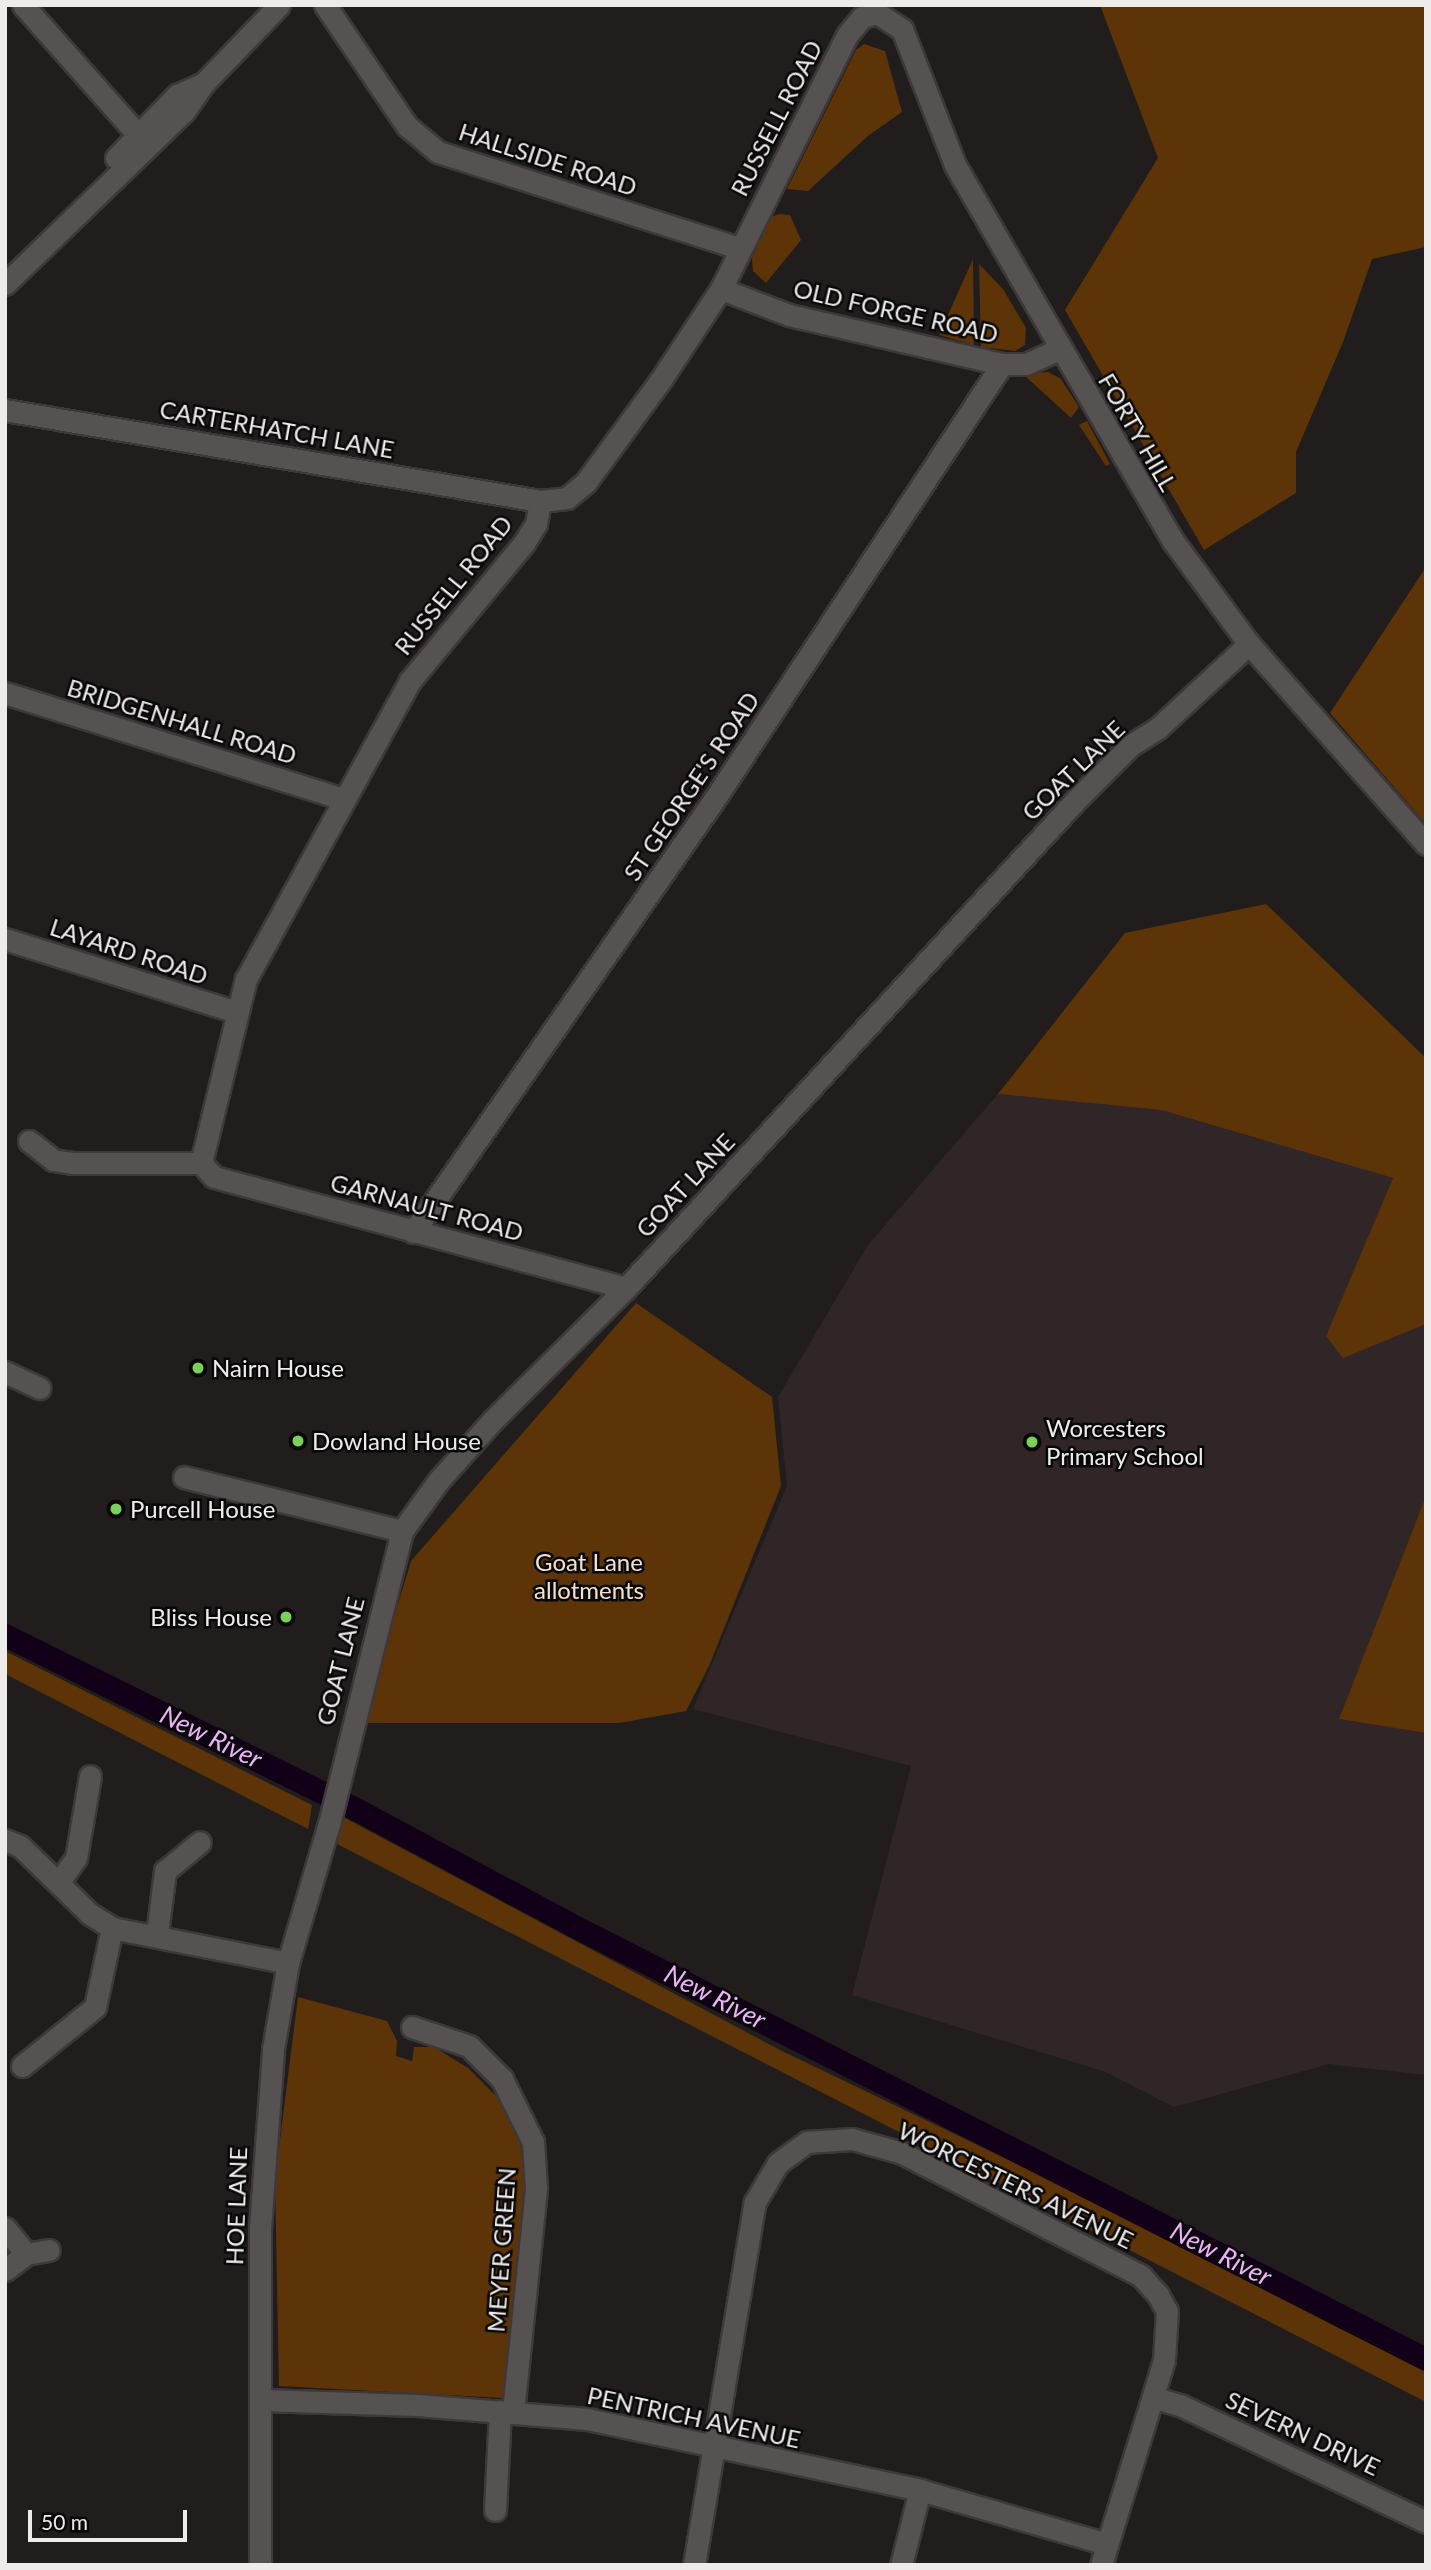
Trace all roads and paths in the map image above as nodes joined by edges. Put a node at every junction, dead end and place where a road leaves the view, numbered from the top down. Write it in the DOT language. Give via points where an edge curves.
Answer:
graph roads {
  1 [pos="23,5"];
  2 [pos="279,5"];
  3 [pos="877,9"];
  4 [pos="328,11"];
  5 [pos="204,83"];
  6 [pos="138,135"];
  7 [pos="82,206"];
  8 [pos="739,248"];
  9 [pos="5,284"];
  10 [pos="721,289"];
  11 [pos="1060,349"];
  12 [pos="1002,363"];
  13 [pos="5,410"];
  14 [pos="540,501"];
  15 [pos="1248,644"];
  16 [pos="5,693"];
  17 [pos="343,799"];
  18 [pos="1426,844"];
  19 [pos="5,939"];
  20 [pos="237,1012"];
  21 [pos="29,1141"];
  22 [pos="207,1170"];
  23 [pos="413,1232"];
  24 [pos="626,1288"];
  25 [pos="5,1372"];
  26 [pos="39,1388"];
  27 [pos="184,1477"];
  28 [pos="402,1531"];
  29 [pos="90,1776"];
  30 [pos="5,1840"];
  31 [pos="200,1842"];
  32 [pos="319,1854"];
  33 [pos="59,1882"];
  34 [pos="112,1928"];
  35 [pos="157,1934"];
  36 [pos="288,1963"];
  37 [pos="412,2027"];
  38 [pos="22,2066"];
  39 [pos="5,2228"];
  40 [pos="49,2250"];
  41 [pos="26,2254"];
  42 [pos="5,2270"];
  43 [pos="1155,2398"];
  44 [pos="261,2400"];
  45 [pos="507,2412"];
  46 [pos="715,2449"];
  47 [pos="920,2490"];
  48 [pos="495,2510"];
  49 [pos="1426,2522"];
  50 [pos="1104,2554"];
  51 [pos="260,2565"];
  52 [pos="694,2565"];
  53 [pos="901,2565"];
  1 -- 6 [label="street"];
  2 -- 5 [label="street"];
  3 -- 8 [label="street, RUSSELL ROAD" via="862,17 847,36"];
  3 -- 11 [label="street, FORTY HILL" via="902,29 909,41 955,165"];
  4 -- 8 [label="street, HALLSIDE ROAD" via="407,126 438,152"];
  5 -- 6 [label="street" via="177,95"];
  5 -- 7 [label="street" via="185,110"];
  6 -- 7 [label="street" via="94,181"];
  7 -- 9 [label="street"];
  8 -- 10 [label="street, RUSSELL ROAD"];
  10 -- 12 [label="street, OLD FORGE ROAD" via="789,315"];
  10 -- 14 [label="street, RUSSELL ROAD" via="586,482 567,498"];
  11 -- 12 [label="street, OLD FORGE ROAD" via="1026,364"];
  11 -- 15 [label="street, FORTY HILL" via="1173,541"];
  12 -- 23 [label="street, ST GEORGE'S ROAD" via="716,797"];
  13 -- 14 [label="street, CARTERHATCH LANE"];
  14 -- 17 [label="street, RUSSELL ROAD" via="536,524 524,543 409,682"];
  15 -- 18 [label="street, FORTY HILL"];
  15 -- 24 [label="street, GOAT LANE" via="1158,728 1131,745 1075,801"];
  16 -- 17 [label="street, BRIDGENHALL ROAD"];
  17 -- 20 [label="street, RUSSELL ROAD" via="260,949"];
  19 -- 20 [label="street, LAYARD ROAD"];
  20 -- 22 [label="street, RUSSELL ROAD"];
  21 -- 22 [label="street, GARNAULT ROAD" via="53,1160"];
  22 -- 23 [label="street, GARNAULT ROAD"];
  23 -- 24 [label="street, GARNAULT ROAD"];
  24 -- 28 [label="street, GOAT LANE" via="493,1420 439,1480"];
  25 -- 26 [label="street"];
  27 -- 28 [label="street"];
  28 -- 32 [label="street, GOAT LANE"];
  29 -- 33 [label="street" via="76,1858"];
  30 -- 33 [label="street" via="20,1846"];
  31 -- 35 [label="street" via="165,1871"];
  32 -- 36 [label="street, HOE LANE"];
  33 -- 34 [label="street" via="90,1914"];
  34 -- 35 [label="street"];
  34 -- 38 [label="street" via="95,2007"];
  35 -- 36 [label="street"];
  36 -- 44 [label="street, HOE LANE" via="265,2126"];
  37 -- 45 [label="street, MEYER GREEN" via="469,2046 502,2079 533,2142 536,2189"];
  39 -- 41 [label="street"];
  40 -- 41 [label="street"];
  41 -- 42 [label="street"];
  43 -- 46 [label="street, WORCESTERS AVENUE" via="1169,2334 1167,2311 1141,2276 902,2153 852,2139 807,2142 778,2163 755,2202"];
  43 -- 49 [label="street, SEVERN DRIVE" via="1192,2410"];
  43 -- 50 [label="street, WORCESTERS AVENUE"];
  44 -- 45 [label="street, PENTRICH AVENUE"];
  44 -- 51 [label="street, HOE LANE"];
  45 -- 46 [label="street, PENTRICH AVENUE" via="587,2419"];
  45 -- 48 [label="street, MEYER GREEN"];
  46 -- 47 [label="street, PENTRICH AVENUE"];
  46 -- 52 [label="street, WORCESTERS AVENUE"];
  47 -- 50 [label="street, PENTRICH AVENUE"];
  47 -- 53 [label="street"];
}
